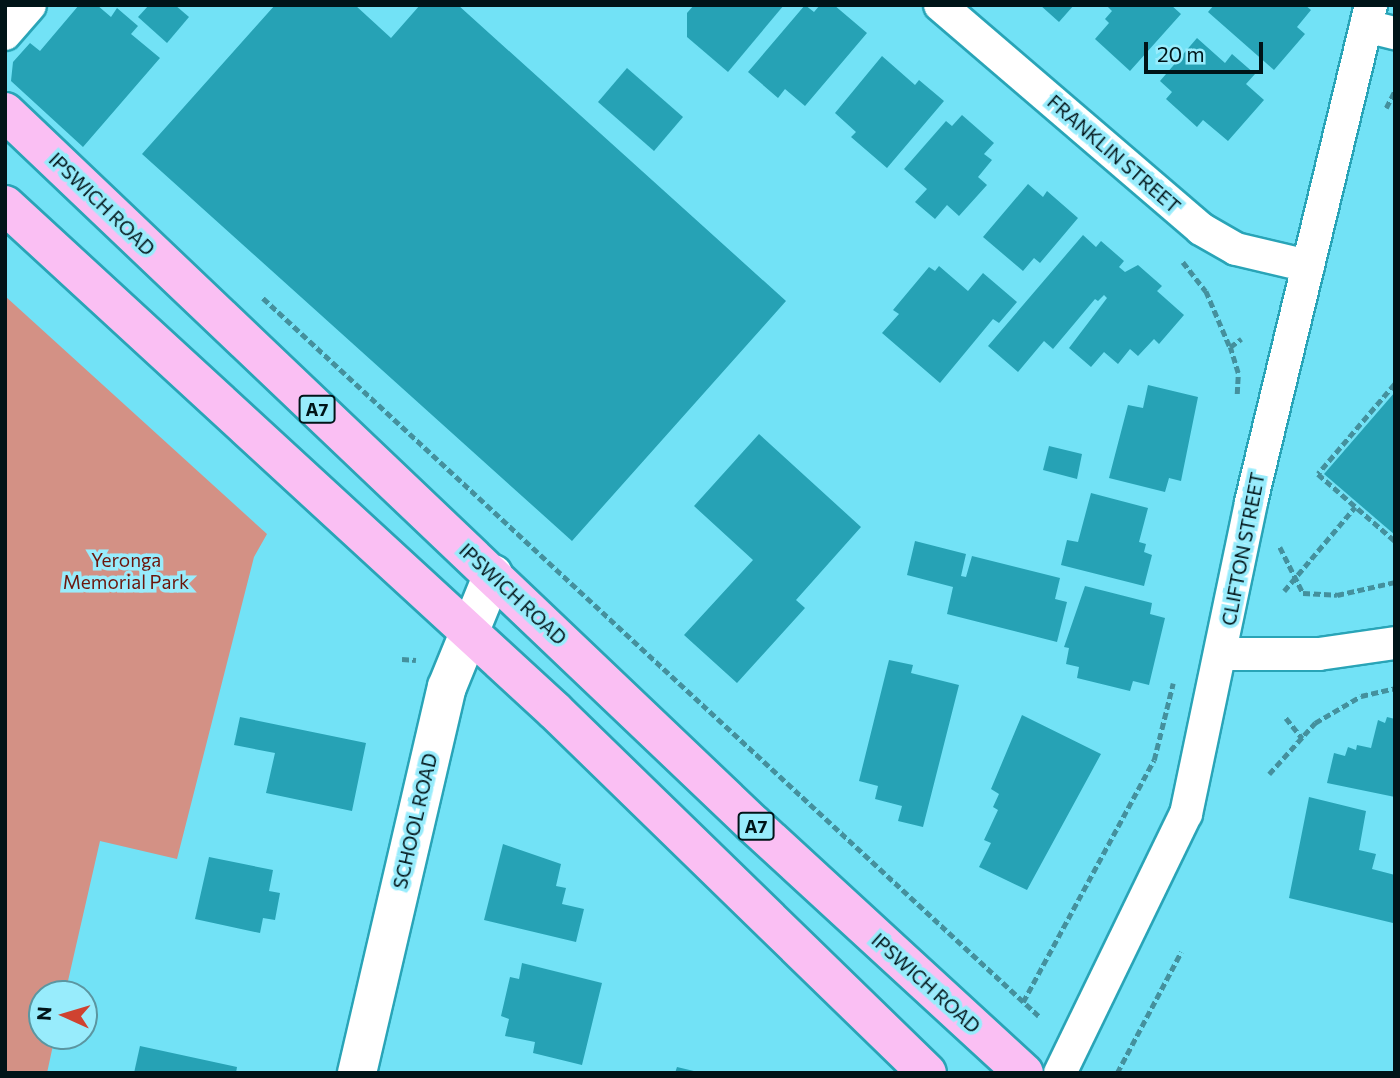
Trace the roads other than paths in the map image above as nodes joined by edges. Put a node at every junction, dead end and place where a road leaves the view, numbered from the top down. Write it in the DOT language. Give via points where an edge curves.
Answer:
graph roads {
  1 [pos="30,5"];
  2 [pos="940,5"];
  3 [pos="1377,21"];
  4 [pos="5,34"];
  5 [pos="5,112"];
  6 [pos="5,205"];
  7 [pos="1308,266"];
  8 [pos="493,574"];
  9 [pos="470,633"];
  10 [pos="1395,643"];
  11 [pos="1222,654"];
  12 [pos="357,1073"];
  13 [pos="927,1073"];
  14 [pos="1024,1073"];
  15 [pos="1060,1073"];
  1 -- 4 [label="street"];
  2 -- 7 [label="street, FRANKLIN STREET" via="1201,229 1236,249"];
  3 -- 7 [label="street, CLIFTON STREET"];
  5 -- 8 [label="highway, IPSWICH ROAD / A7"];
  6 -- 9 [label="highway"];
  7 -- 11 [label="street, CLIFTON STREET" via="1251,502"];
  8 -- 9 [label="street, SCHOOL ROAD"];
  8 -- 14 [label="highway, IPSWICH ROAD / A7" via="772,842"];
  9 -- 12 [label="street, SCHOOL ROAD" via="447,687"];
  9 -- 13 [label="highway"];
  10 -- 11 [label="street" via="1319,654"];
  11 -- 15 [label="street, CLIFTON STREET" via="1186,814"];
}
